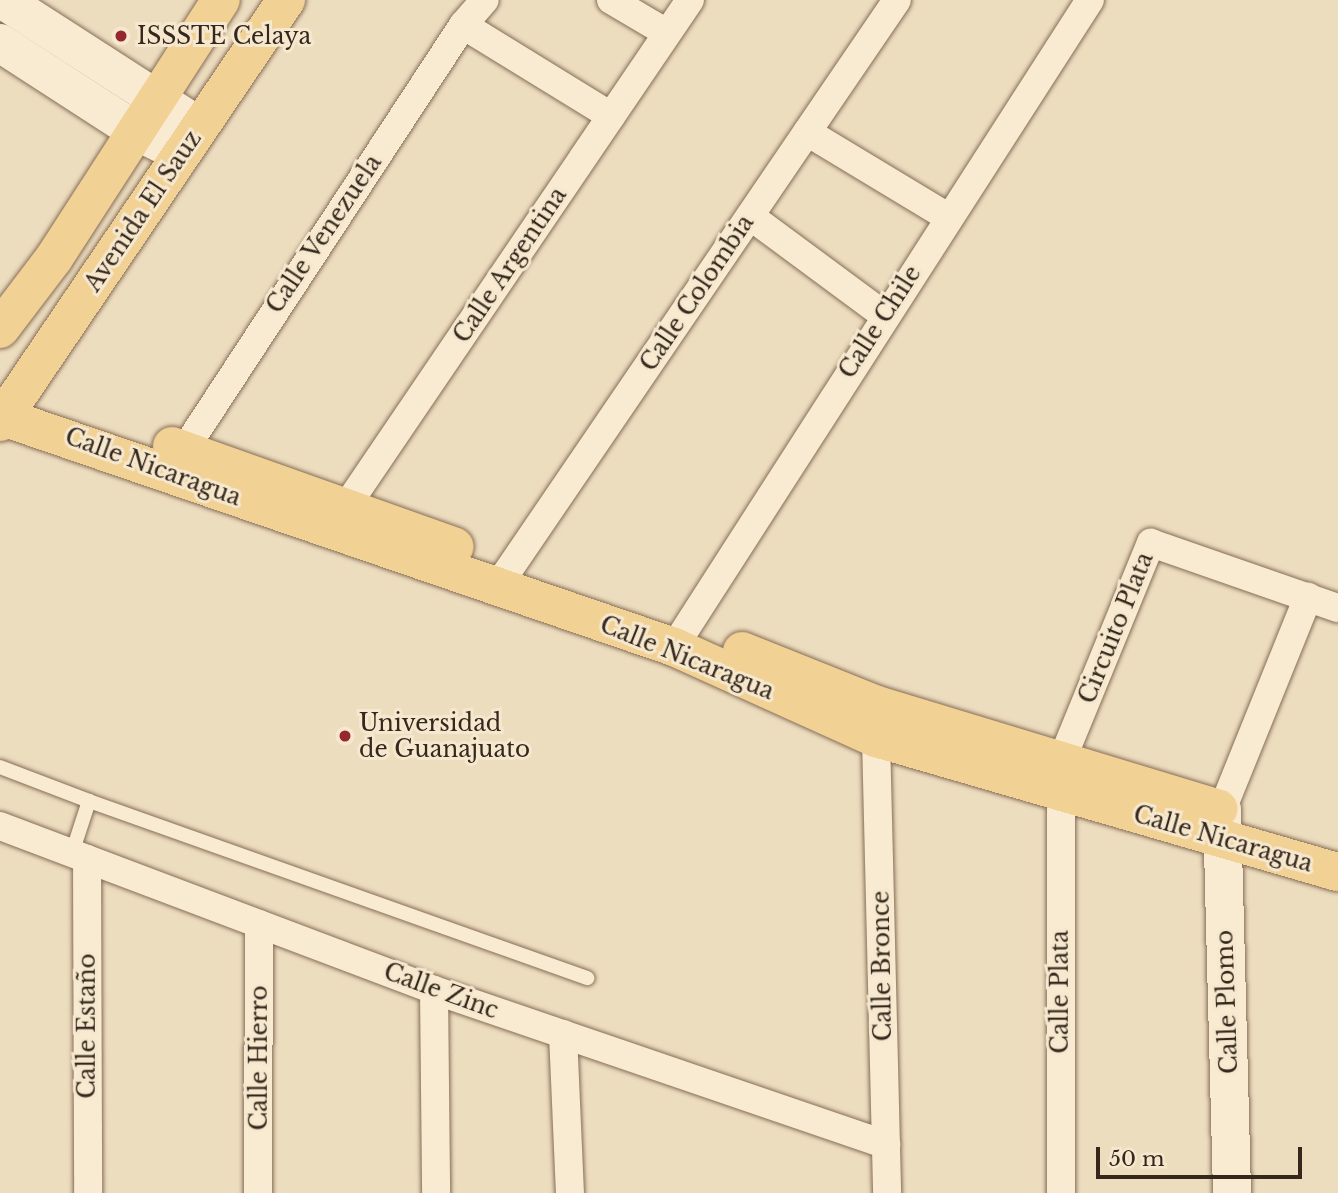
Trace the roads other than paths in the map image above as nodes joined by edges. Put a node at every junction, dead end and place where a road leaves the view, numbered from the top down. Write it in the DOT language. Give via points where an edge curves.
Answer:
graph roads {
  1 [pos="3,0"];
  2 [pos="221,0"];
  3 [pos="286,0"];
  4 [pos="485,0"];
  5 [pos="611,0"];
  6 [pos="690,0"];
  7 [pos="897,0"];
  8 [pos="1090,0"];
  9 [pos="463,25"];
  10 [pos="667,33"];
  11 [pos="0,43"];
  12 [pos="146,116"];
  13 [pos="611,116"];
  14 [pos="807,132"];
  15 [pos="191,141"];
  16 [pos="750,216"];
  17 [pos="948,217"];
  18 [pos="884,316"];
  19 [pos="0,329"];
  20 [pos="4,409"];
  21 [pos="177,461"];
  22 [pos="339,518"];
  23 [pos="503,578"];
  24 [pos="1308,597"];
  25 [pos="1338,608"];
  26 [pos="680,638"];
  27 [pos="876,738"];
  28 [pos="0,767"];
  29 [pos="1060,776"];
  30 [pos="89,801"];
  31 [pos="1222,824"];
  32 [pos="0,826"];
  33 [pos="1338,847"];
  34 [pos="79,856"];
  35 [pos="1338,872"];
  36 [pos="259,924"];
  37 [pos="587,978"];
  38 [pos="434,990"];
  39 [pos="563,1034"];
  40 [pos="886,1145"];
  41 [pos="88,1193"];
  42 [pos="258,1193"];
  43 [pos="436,1193"];
  44 [pos="570,1193"];
  45 [pos="887,1193"];
  46 [pos="1061,1193"];
  47 [pos="1232,1193"];
  1 -- 12 [label="street"];
  2 -- 12 [label="main road, Avenida El Sauz"];
  3 -- 15 [label="main road, Avenida El Sauz"];
  4 -- 9 [label="street, Calle Venezuela"];
  5 -- 10 [label="street"];
  6 -- 10 [label="street, Calle Argentina"];
  7 -- 14 [label="street, Calle Colombia"];
  8 -- 17 [label="street, Calle Chile"];
  9 -- 13 [label="street"];
  9 -- 21 [label="street, Calle Venezuela"];
  10 -- 13 [label="street, Calle Argentina"];
  11 -- 12 [label="street"];
  12 -- 15 [label="street"];
  12 -- 19 [label="main road, Avenida El Sauz"];
  13 -- 22 [label="street, Calle Argentina"];
  14 -- 16 [label="street, Calle Colombia"];
  14 -- 17 [label="street"];
  15 -- 20 [label="main road, Avenida El Sauz"];
  16 -- 18 [label="street"];
  16 -- 23 [label="street, Calle Colombia"];
  17 -- 18 [label="street, Calle Chile"];
  18 -- 26 [label="street, Calle Chile"];
  20 -- 21 [label="main road, Calle Nicaragua"];
  21 -- 22 [label="main road, Calle Nicaragua"];
  22 -- 23 [label="main road, Calle Nicaragua"];
  23 -- 26 [label="main road, Calle Nicaragua"];
  24 -- 25 [label="street, Circuito Plata"];
  24 -- 29 [label="street, Circuito Plata" via="1151,542"];
  24 -- 31 [label="street"];
  26 -- 27 [label="main road, Calle Nicaragua"];
  26 -- 29 [label="main road, Calle Nicaragua" via="877,705"];
  27 -- 29 [label="main road, Calle Nicaragua"];
  27 -- 40 [label="street, Calle Bronce"];
  28 -- 30 [label="lane"];
  29 -- 31 [label="main road, Calle Nicaragua"];
  29 -- 46 [label="street, Calle Plata"];
  30 -- 34 [label="lane"];
  30 -- 37 [label="lane"];
  31 -- 33 [label="main road, Calle Nicaragua"];
  31 -- 35 [label="main road, Calle Nicaragua"];
  31 -- 47 [label="street, Calle Plomo"];
  32 -- 34 [label="street, Calle Zinc"];
  34 -- 36 [label="street, Calle Zinc"];
  34 -- 41 [label="street, Calle Estaño"];
  36 -- 38 [label="street, Calle Zinc"];
  36 -- 42 [label="street, Calle Hierro"];
  38 -- 39 [label="street, Calle Zinc"];
  38 -- 43 [label="street"];
  39 -- 40 [label="street, Calle Zinc"];
  39 -- 44 [label="street"];
  40 -- 45 [label="street, Calle Bronce"];
}
